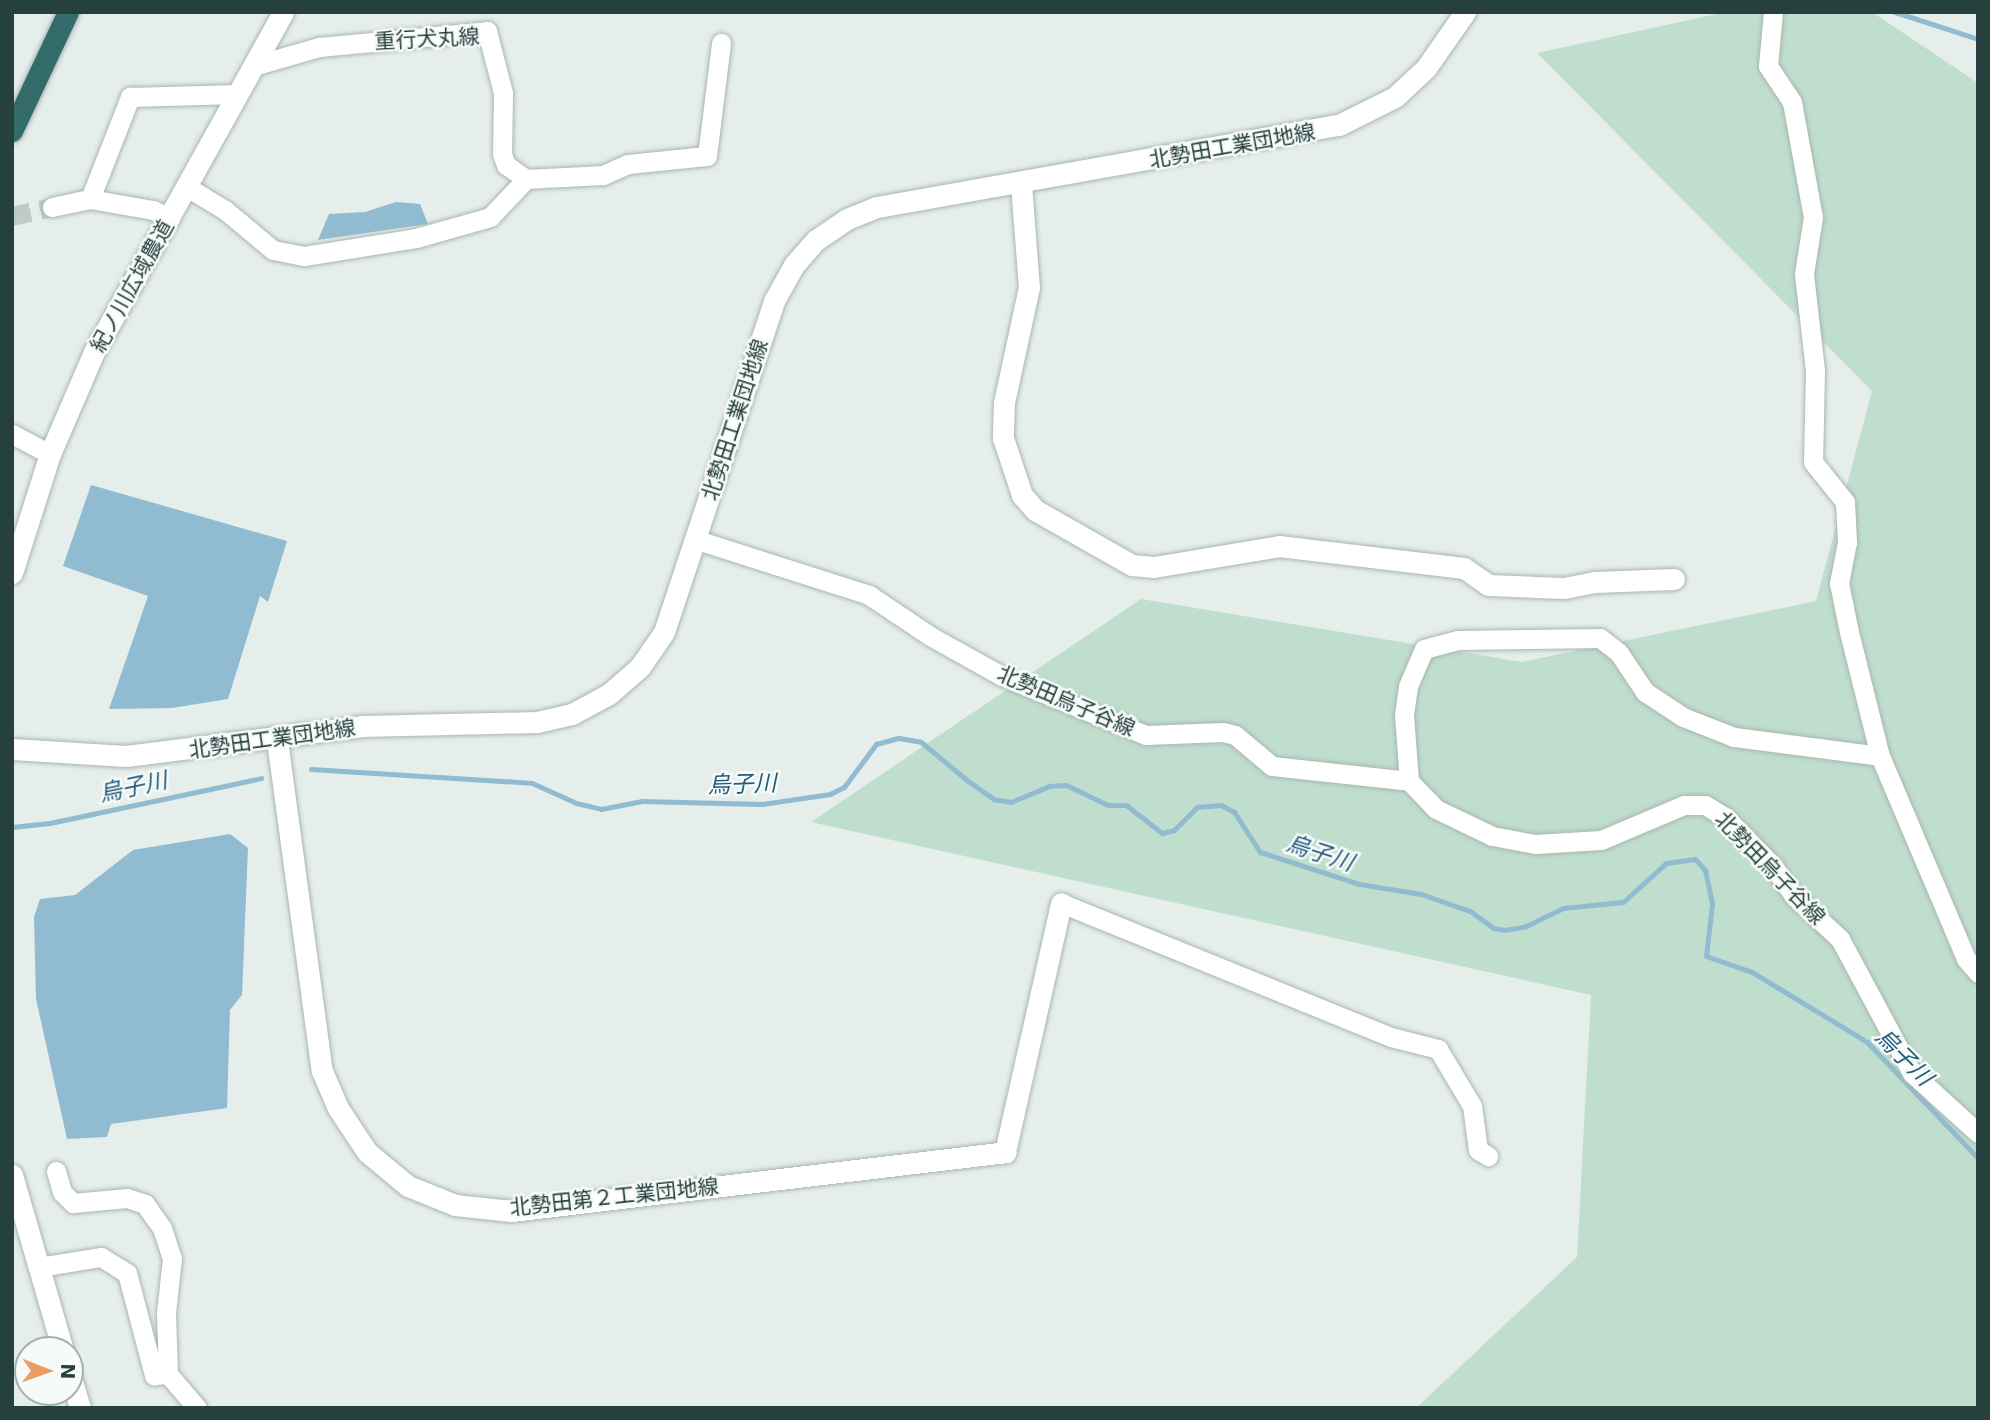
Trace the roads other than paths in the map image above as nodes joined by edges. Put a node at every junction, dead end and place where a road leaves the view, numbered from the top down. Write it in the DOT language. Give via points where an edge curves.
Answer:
graph roads {
  1 [pos="68,12"];
  2 [pos="283,12"];
  3 [pos="1465,12"];
  4 [pos="1773,12"];
  5 [pos="721,43"];
  6 [pos="253,66"];
  7 [pos="237,94"];
  8 [pos="12,131"];
  9 [pos="526,179"];
  10 [pos="1021,184"];
  11 [pos="187,187"];
  12 [pos="90,199"];
  13 [pos="52,207"];
  14 [pos="170,218"];
  15 [pos="12,434"];
  16 [pos="50,454"];
  17 [pos="697,540"];
  18 [pos="12,573"];
  19 [pos="1674,579"];
  20 [pos="277,740"];
  21 [pos="12,749"];
  22 [pos="1880,756"];
  23 [pos="1409,781"];
  24 [pos="1061,903"];
  25 [pos="1978,974"];
  26 [pos="1978,1133"];
  27 [pos="1488,1156"];
  28 [pos="56,1171"];
  29 [pos="12,1175"];
  30 [pos="39,1267"];
  31 [pos="59,1336"];
  32 [pos="168,1374"];
  33 [pos="197,1408"];
  1 -- 8 [label="highway"];
  2 -- 6 [label="street, 紀ノ川広域農道"];
  3 -- 10 [label="street, 北勢田工業団地線" via="1426,68 1395,97 1339,125"];
  4 -- 22 [label="street" via="1768,66 1793,102 1813,217 1804,274 1815,370 1813,462 1845,502 1847,542 1839,583"];
  5 -- 9 [label="street" via="707,156 628,163 603,175"];
  6 -- 7 [label="street, 紀ノ川広域農道"];
  6 -- 9 [label="street, 重行犬丸線" via="319,47 487,32 503,93 502,155 506,165"];
  7 -- 11 [label="street, 紀ノ川広域農道"];
  7 -- 12 [label="street" via="130,97"];
  9 -- 11 [label="street" via="490,217 416,237 304,256 273,250 225,210"];
  10 -- 17 [label="street, 北勢田工業団地線" via="877,207 847,219 816,240 794,265 774,301"];
  10 -- 19 [label="street" via="1029,287 1004,402 1003,438 1022,495 1035,510 1132,565 1154,567 1279,546 1464,568 1488,585 1564,588"];
  11 -- 14 [label="street, 紀ノ川広域農道"];
  12 -- 13 [label="street"];
  12 -- 14 [label="street" via="153,210"];
  14 -- 16 [label="street, 紀ノ川広域農道" via="94,352"];
  15 -- 16 [label="street"];
  16 -- 18 [label="street, 紀ノ川広域農道"];
  17 -- 20 [label="street, 北勢田工業団地線" via="664,632 640,667 609,694 572,714 537,722 362,726 309,731"];
  17 -- 23 [label="street, 北勢田烏子谷線" via="869,595 1002,676 1146,735 1223,732 1235,735 1272,766"];
  20 -- 21 [label="street, 北勢田工業団地線" via="126,756"];
  20 -- 24 [label="street, 北勢田第２工業団地線" via="323,1071 338,1108 367,1152 408,1186 455,1205 512,1211 1004,1152"];
  22 -- 23 [label="street" via="1734,737 1683,717 1645,692 1619,653 1600,638 1457,640 1424,649 1408,686 1404,715"];
  22 -- 25 [label="street" via="1966,959"];
  23 -- 26 [label="street, 北勢田烏子谷線" via="1455,821 1492,836 1535,844 1601,840 1684,805 1705,805 1725,817 1773,866 1795,897 1840,939 1912,1073"];
  24 -- 27 [label="street" via="1391,1037 1437,1049 1472,1106 1478,1150"];
  28 -- 32 [label="street" via="62,1192 74,1203 127,1198 145,1204 162,1228 172,1258 166,1312"];
  29 -- 30 [label="street"];
  30 -- 31 [label="street"];
  30 -- 32 [label="street" via="101,1258 127,1273 154,1375"];
  32 -- 33 [label="street"];
}
